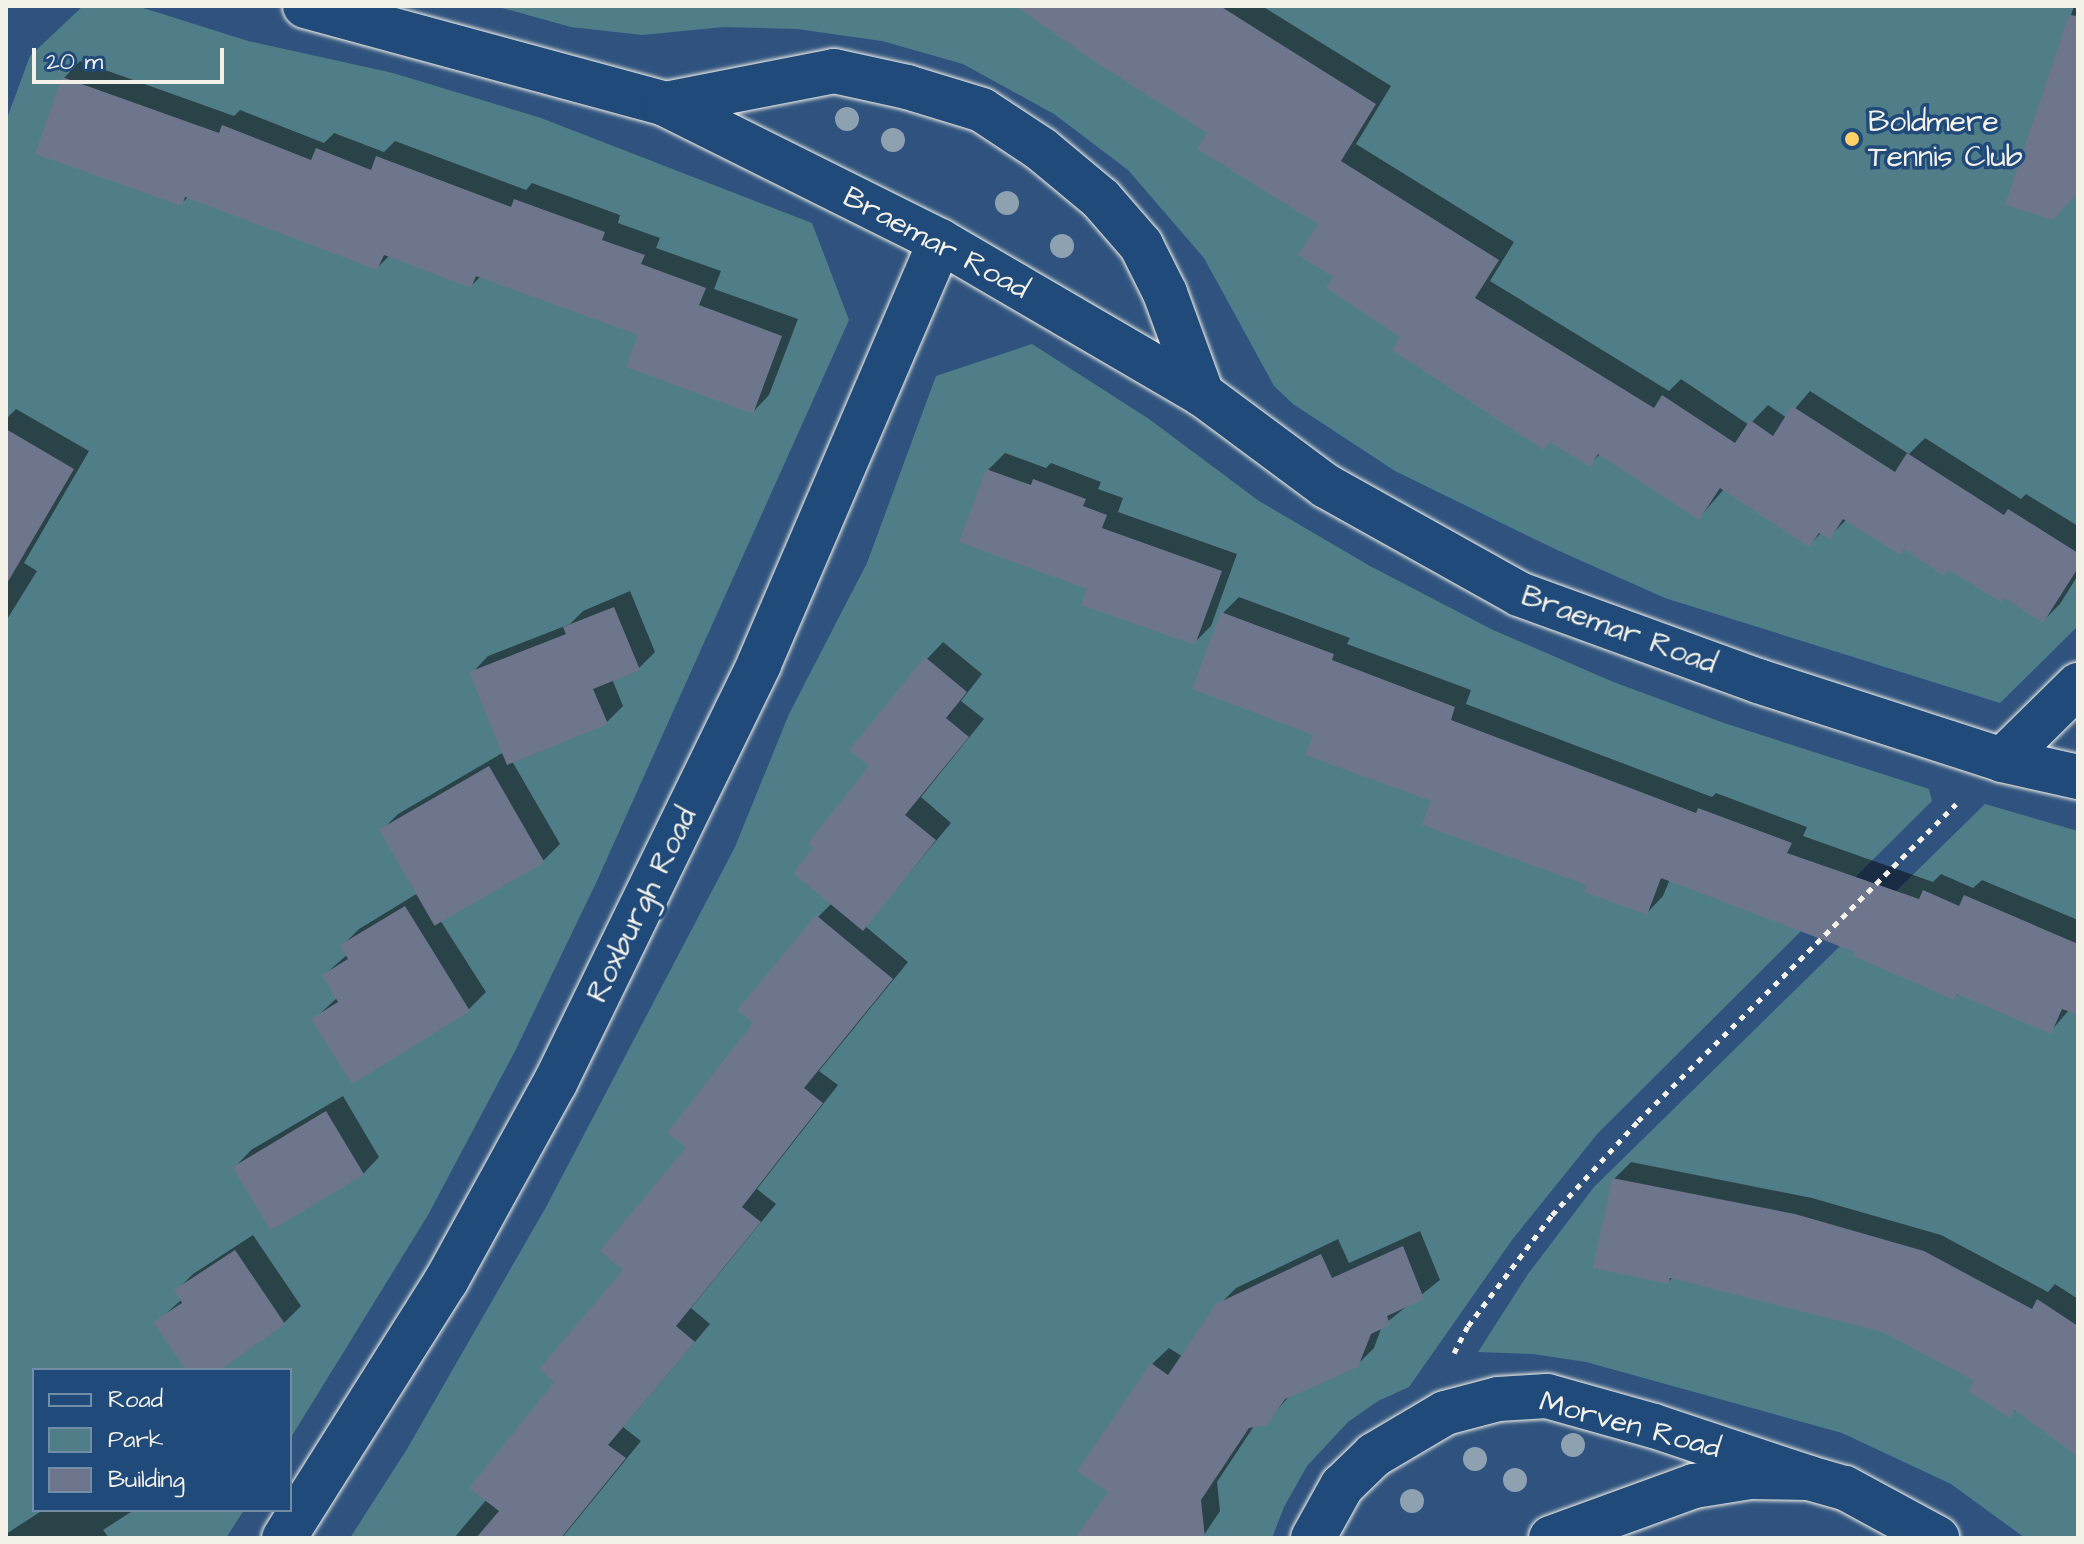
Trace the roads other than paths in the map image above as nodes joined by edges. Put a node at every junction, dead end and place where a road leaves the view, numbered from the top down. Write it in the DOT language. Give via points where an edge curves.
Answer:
graph roads {
  1 [pos="305,6"];
  2 [pos="665,104"];
  3 [pos="940,241"];
  4 [pos="1202,394"];
  5 [pos="2078,685"];
  6 [pos="2002,760"];
  7 [pos="2078,777"];
  8 [pos="1809,1478"];
  9 [pos="284,1538"];
  10 [pos="1313,1538"];
  11 [pos="1551,1538"];
  12 [pos="1937,1538"];
  1 -- 2 [label="street, Braemar Road"];
  2 -- 3 [label="street, Braemar Road"];
  2 -- 4 [label="street, Braemar Road" via="834,71 982,110 1041,149 1101,199 1141,245 1165,293"];
  3 -- 4 [label="street, Braemar Road"];
  3 -- 9 [label="street, Roxburgh Road" via="759,664 555,1083 446,1281"];
  4 -- 6 [label="street, Braemar Road" via="1326,486 1519,594 1758,681"];
  5 -- 6 [label="street"];
  6 -- 7 [label="street, Braemar Road"];
  8 -- 10 [label="street, Morven Road" via="1547,1396 1498,1399 1445,1413 1374,1455 1342,1486"];
  8 -- 11 [label="street, Morven Road" via="1750,1477 1694,1486"];
  8 -- 12 [label="street, Morven Road" via="1845,1488"];
}
